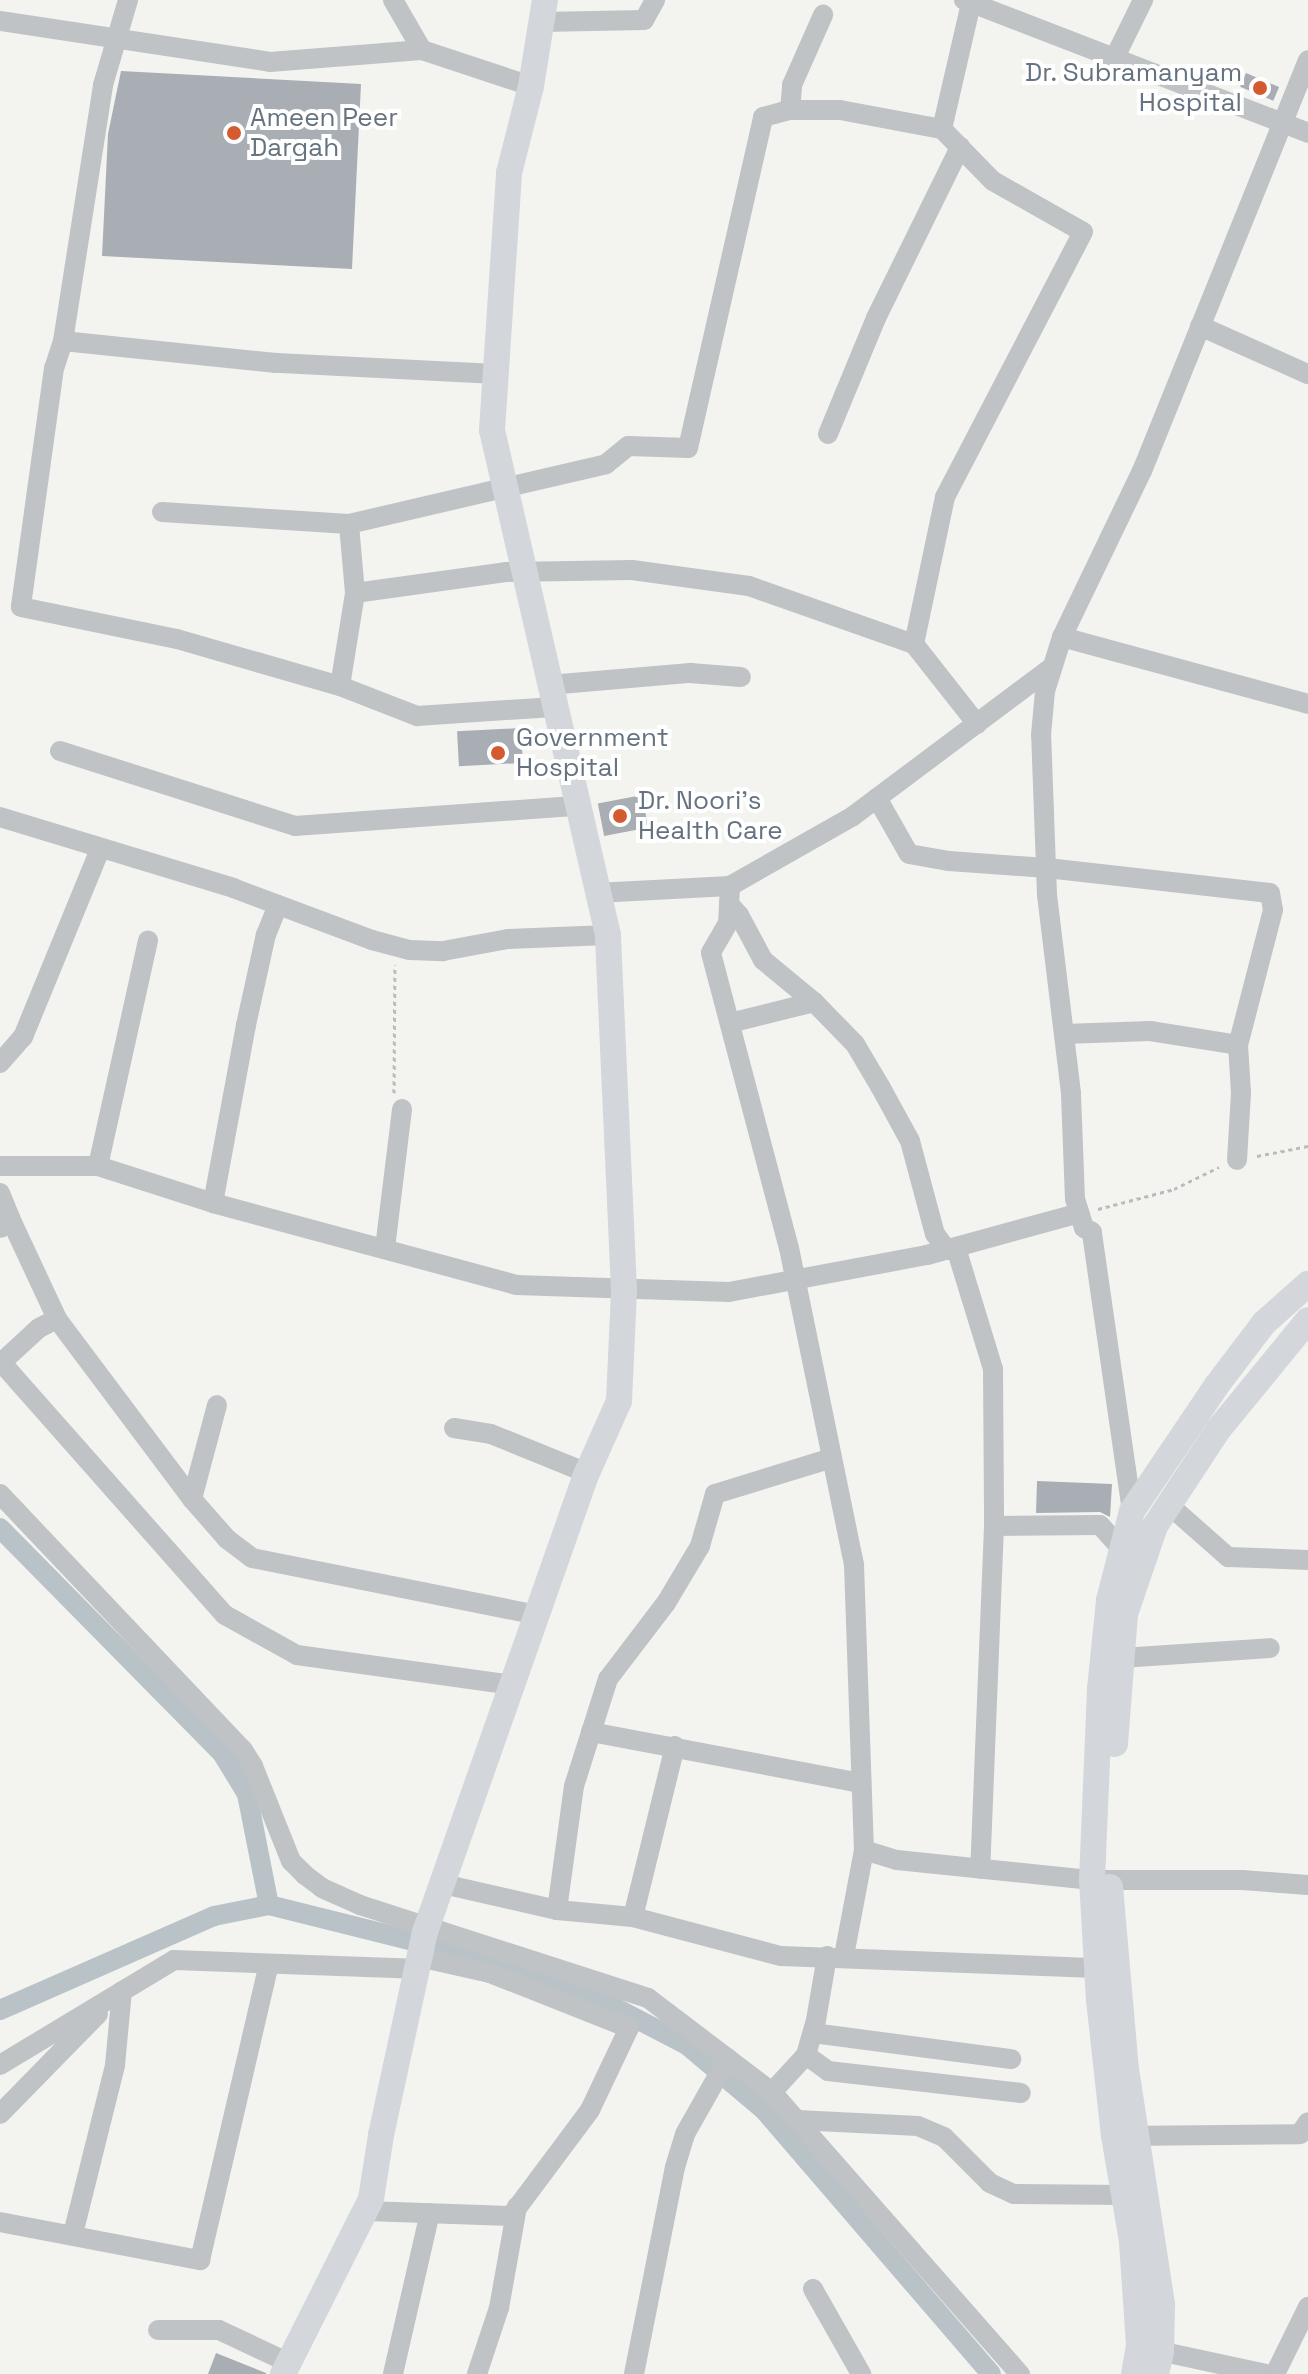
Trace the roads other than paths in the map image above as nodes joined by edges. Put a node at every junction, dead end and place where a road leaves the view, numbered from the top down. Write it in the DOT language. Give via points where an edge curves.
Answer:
graph roads {
  1 [pos="128,0"];
  2 [pos="393,0"];
  3 [pos="655,0"];
  4 [pos="1143,0"];
  5 [pos="967,1"];
  6 [pos="543,11"];
  7 [pos="823,15"];
  8 [pos="0,21"];
  9 [pos="117,37"];
  10 [pos="422,50"];
  11 [pos="1115,57"];
  12 [pos="1308,60"];
  13 [pos="531,86"];
  14 [pos="790,110"];
  15 [pos="1283,122"];
  16 [pos="942,129"];
  17 [pos="1308,133"];
  18 [pos="960,147"];
  19 [pos="1200,326"];
  20 [pos="63,341"];
  21 [pos="496,374"];
  22 [pos="1308,374"];
  23 [pos="828,434"];
  24 [pos="505,489"];
  25 [pos="162,512"];
  26 [pos="349,524"];
  27 [pos="525,574"];
  28 [pos="355,593"];
  29 [pos="1062,637"];
  30 [pos="914,644"];
  31 [pos="1051,668"];
  32 [pos="741,677"];
  33 [pos="340,686"];
  34 [pos="552,696"];
  35 [pos="1308,704"];
  36 [pos="977,724"];
  37 [pos="60,751"];
  38 [pos="877,798"];
  39 [pos="577,806"];
  40 [pos="0,817"];
  41 [pos="100,849"];
  42 [pos="1047,868"];
  43 [pos="596,893"];
  44 [pos="729,895"];
  45 [pos="278,905"];
  46 [pos="608,935"];
  47 [pos="148,940"];
  48 [pos="814,1002"];
  49 [pos="730,1023"];
  50 [pos="1064,1034"];
  51 [pos="1238,1045"];
  52 [pos="0,1063"];
  53 [pos="398,1102"];
  54 [pos="1237,1160"];
  55 [pos="0,1166"];
  56 [pos="98,1166"];
  57 [pos="0,1193"];
  58 [pos="213,1203"];
  59 [pos="1079,1213"];
  60 [pos="5,1223"];
  61 [pos="385,1248"];
  62 [pos="947,1250"];
  63 [pos="795,1281"];
  64 [pos="1308,1284"];
  65 [pos="624,1290"];
  66 [pos="57,1319"];
  67 [pos="1308,1320"];
  68 [pos="1,1361"];
  69 [pos="217,1405"];
  70 [pos="454,1428"];
  71 [pos="832,1458"];
  72 [pos="587,1473"];
  73 [pos="0,1494"];
  74 [pos="192,1499"];
  75 [pos="1169,1505"];
  76 [pos="1132,1511"];
  77 [pos="994,1526"];
  78 [pos="1120,1547"];
  79 [pos="1308,1560"];
  80 [pos="537,1615"];
  81 [pos="1270,1648"];
  82 [pos="1121,1658"];
  83 [pos="512,1685"];
  84 [pos="591,1732"];
  85 [pos="675,1746"];
  86 [pos="861,1783"];
  87 [pos="864,1850"];
  88 [pos="980,1869"];
  89 [pos="1101,1880"];
  90 [pos="443,1884"];
  91 [pos="1308,1885"];
  92 [pos="557,1910"];
  93 [pos="633,1917"];
  94 [pos="421,1947"];
  95 [pos="835,1956"];
  96 [pos="269,1964"];
  97 [pos="1097,1968"];
  98 [pos="122,1991"];
  99 [pos="813,2033"];
  100 [pos="806,2055"];
  101 [pos="728,2058"];
  102 [pos="1011,2059"];
  103 [pos="0,2065"];
  104 [pos="772,2092"];
  105 [pos="1021,2093"];
  106 [pos="0,2114"];
  107 [pos="797,2120"];
  108 [pos="1308,2122"];
  109 [pos="1124,2136"];
  110 [pos="1124,2195"];
  111 [pos="517,2207"];
  112 [pos="366,2211"];
  113 [pos="430,2213"];
  114 [pos="0,2222"];
  115 [pos="73,2234"];
  116 [pos="813,2289"];
  117 [pos="1308,2307"];
  118 [pos="158,2330"];
  119 [pos="1152,2357"];
  120 [pos="286,2369"];
  121 [pos="393,2374"];
  122 [pos="477,2374"];
  123 [pos="634,2374"];
  124 [pos="861,2374"];
  125 [pos="1020,2374"];
  126 [pos="1134,2374"];
  127 [pos="1266,2374"];
  128 [pos="1275,2374"];
  1 -- 9 [label="street"];
  2 -- 10 [label="street"];
  3 -- 6 [label="street" via="644,20"];
  4 -- 11 [label="street"];
  5 -- 11 [label="street"];
  5 -- 16 [label="street"];
  6 -- 13 [label="main road"];
  7 -- 14 [label="street" via="792,85"];
  8 -- 9 [label="street"];
  9 -- 10 [label="street" via="270,62"];
  9 -- 20 [label="street" via="103,85"];
  10 -- 13 [label="street"];
  11 -- 15 [label="street"];
  12 -- 15 [label="street"];
  13 -- 21 [label="main road" via="509,173"];
  14 -- 16 [label="street" via="840,110"];
  14 -- 24 [label="street" via="763,117 688,448 628,446 606,464"];
  15 -- 17 [label="street"];
  15 -- 19 [label="street"];
  16 -- 18 [label="street"];
  18 -- 23 [label="street" via="876,318"];
  18 -- 30 [label="street" via="993,181 1083,232 945,497"];
  19 -- 22 [label="street"];
  19 -- 29 [label="street" via="1142,471"];
  20 -- 21 [label="street" via="276,363"];
  20 -- 33 [label="street" via="54,368 21,607 177,639"];
  21 -- 24 [label="main road" via="492,430"];
  24 -- 26 [label="street"];
  24 -- 27 [label="main road"];
  25 -- 26 [label="street"];
  26 -- 28 [label="street"];
  27 -- 28 [label="street" via="506,572"];
  27 -- 30 [label="street" via="632,570 749,586"];
  27 -- 34 [label="main road"];
  28 -- 33 [label="street"];
  29 -- 31 [label="street"];
  29 -- 35 [label="street"];
  30 -- 36 [label="street"];
  31 -- 36 [label="street"];
  31 -- 42 [label="street" via="1041,735"];
  32 -- 34 [label="street" via="690,673"];
  33 -- 34 [label="street" via="417,716"];
  34 -- 39 [label="main road"];
  36 -- 38 [label="street"];
  37 -- 39 [label="street" via="295,826"];
  38 -- 42 [label="street" via="909,854"];
  38 -- 44 [label="street"];
  39 -- 43 [label="main road"];
  40 -- 41 [label="street"];
  41 -- 45 [label="street"];
  41 -- 52 [label="street" via="23,1037"];
  42 -- 50 [label="street"];
  42 -- 51 [label="street" via="1270,893 1273,910"];
  43 -- 44 [label="street"];
  43 -- 46 [label="main road"];
  44 -- 48 [label="street" via="763,960"];
  44 -- 49 [label="street" via="728,923 711,953"];
  45 -- 46 [label="street" via="394,946 443,951 508,939"];
  45 -- 58 [label="street" via="266,934 246,1025"];
  46 -- 65 [label="main road"];
  47 -- 56 [label="street"];
  48 -- 49 [label="street"];
  48 -- 62 [label="street" via="855,1044 910,1141 935,1234"];
  49 -- 63 [label="street"];
  50 -- 51 [label="street" via="1150,1031"];
  50 -- 59 [label="street"];
  51 -- 54 [label="street"];
  53 -- 61 [label="street"];
  55 -- 56 [label="street"];
  56 -- 58 [label="street"];
  57 -- 60 [label="street"];
  58 -- 61 [label="street"];
  59 -- 62 [label="street"];
  59 -- 76 [label="street" via="1094,1242"];
  60 -- 66 [label="street"];
  61 -- 65 [label="street" via="516,1285"];
  62 -- 63 [label="street"];
  62 -- 77 [label="street" via="956,1248 993,1369"];
  63 -- 65 [label="street" via="729,1292"];
  63 -- 71 [label="street"];
  64 -- 76 [label="main road" via="1264,1323"];
  65 -- 72 [label="main road" via="619,1401"];
  66 -- 68 [label="street"];
  66 -- 74 [label="street"];
  67 -- 75 [label="main road" via="1218,1430"];
  68 -- 83 [label="street" via="225,1615 297,1655"];
  69 -- 74 [label="street"];
  70 -- 72 [label="street" via="491,1434"];
  71 -- 84 [label="street" via="715,1494 700,1546 666,1603 608,1679"];
  71 -- 86 [label="street" via="854,1565"];
  72 -- 80 [label="main road"];
  73 -- 94 [label="street" via="243,1750 291,1861 322,1888 360,1905"];
  74 -- 80 [label="street" via="252,1558"];
  75 -- 79 [label="street" via="1228,1557"];
  75 -- 82 [label="main road" via="1155,1526 1125,1614"];
  76 -- 78 [label="main road"];
  77 -- 78 [label="street" via="1100,1525"];
  77 -- 88 [label="street"];
  78 -- 89 [label="main road" via="1100,1689"];
  80 -- 83 [label="main road"];
  81 -- 82 [label="street"];
  82 -- 89 [label="main road"];
  83 -- 90 [label="main road"];
  84 -- 85 [label="street"];
  84 -- 92 [label="street" via="574,1786"];
  85 -- 86 [label="street"];
  85 -- 93 [label="street"];
  86 -- 87 [label="street"];
  87 -- 88 [label="street" via="897,1860"];
  87 -- 95 [label="street"];
  88 -- 89 [label="street"];
  89 -- 91 [label="street"];
  89 -- 97 [label="main road"];
  89 -- 109 [label="main road"];
  90 -- 92 [label="street"];
  90 -- 94 [label="main road"];
  92 -- 93 [label="street"];
  93 -- 95 [label="street" via="781,1956"];
  94 -- 96 [label="street"];
  94 -- 101 [label="street" via="648,1998"];
  94 -- 111 [label="street" via="629,2028 590,2110"];
  94 -- 112 [label="main road"];
  95 -- 97 [label="street"];
  95 -- 99 [label="street"];
  96 -- 98 [label="street" via="174,1960"];
  96 -- 115 [label="street" via="200,2260"];
  97 -- 109 [label="main road"];
  98 -- 103 [label="street"];
  98 -- 106 [label="street"];
  98 -- 115 [label="street" via="115,2065"];
  99 -- 100 [label="street"];
  99 -- 102 [label="street"];
  100 -- 104 [label="street"];
  100 -- 105 [label="street" via="828,2071"];
  101 -- 104 [label="street"];
  101 -- 123 [label="street" via="685,2134 675,2167"];
  104 -- 107 [label="street"];
  107 -- 110 [label="street" via="918,2126 944,2137 990,2183 1014,2194"];
  107 -- 125 [label="street"];
  108 -- 109 [label="street" via="1300,2134"];
  109 -- 110 [label="main road"];
  109 -- 119 [label="main road" via="1162,2305"];
  110 -- 119 [label="main road"];
  111 -- 113 [label="street" via="511,2216"];
  111 -- 122 [label="street" via="499,2308"];
  112 -- 113 [label="street"];
  112 -- 120 [label="main road"];
  113 -- 121 [label="street"];
  114 -- 115 [label="street"];
  116 -- 124 [label="street"];
  117 -- 128 [label="street"];
  118 -- 120 [label="street" via="219,2330"];
  119 -- 126 [label="main road"];
  119 -- 127 [label="street"];
}
